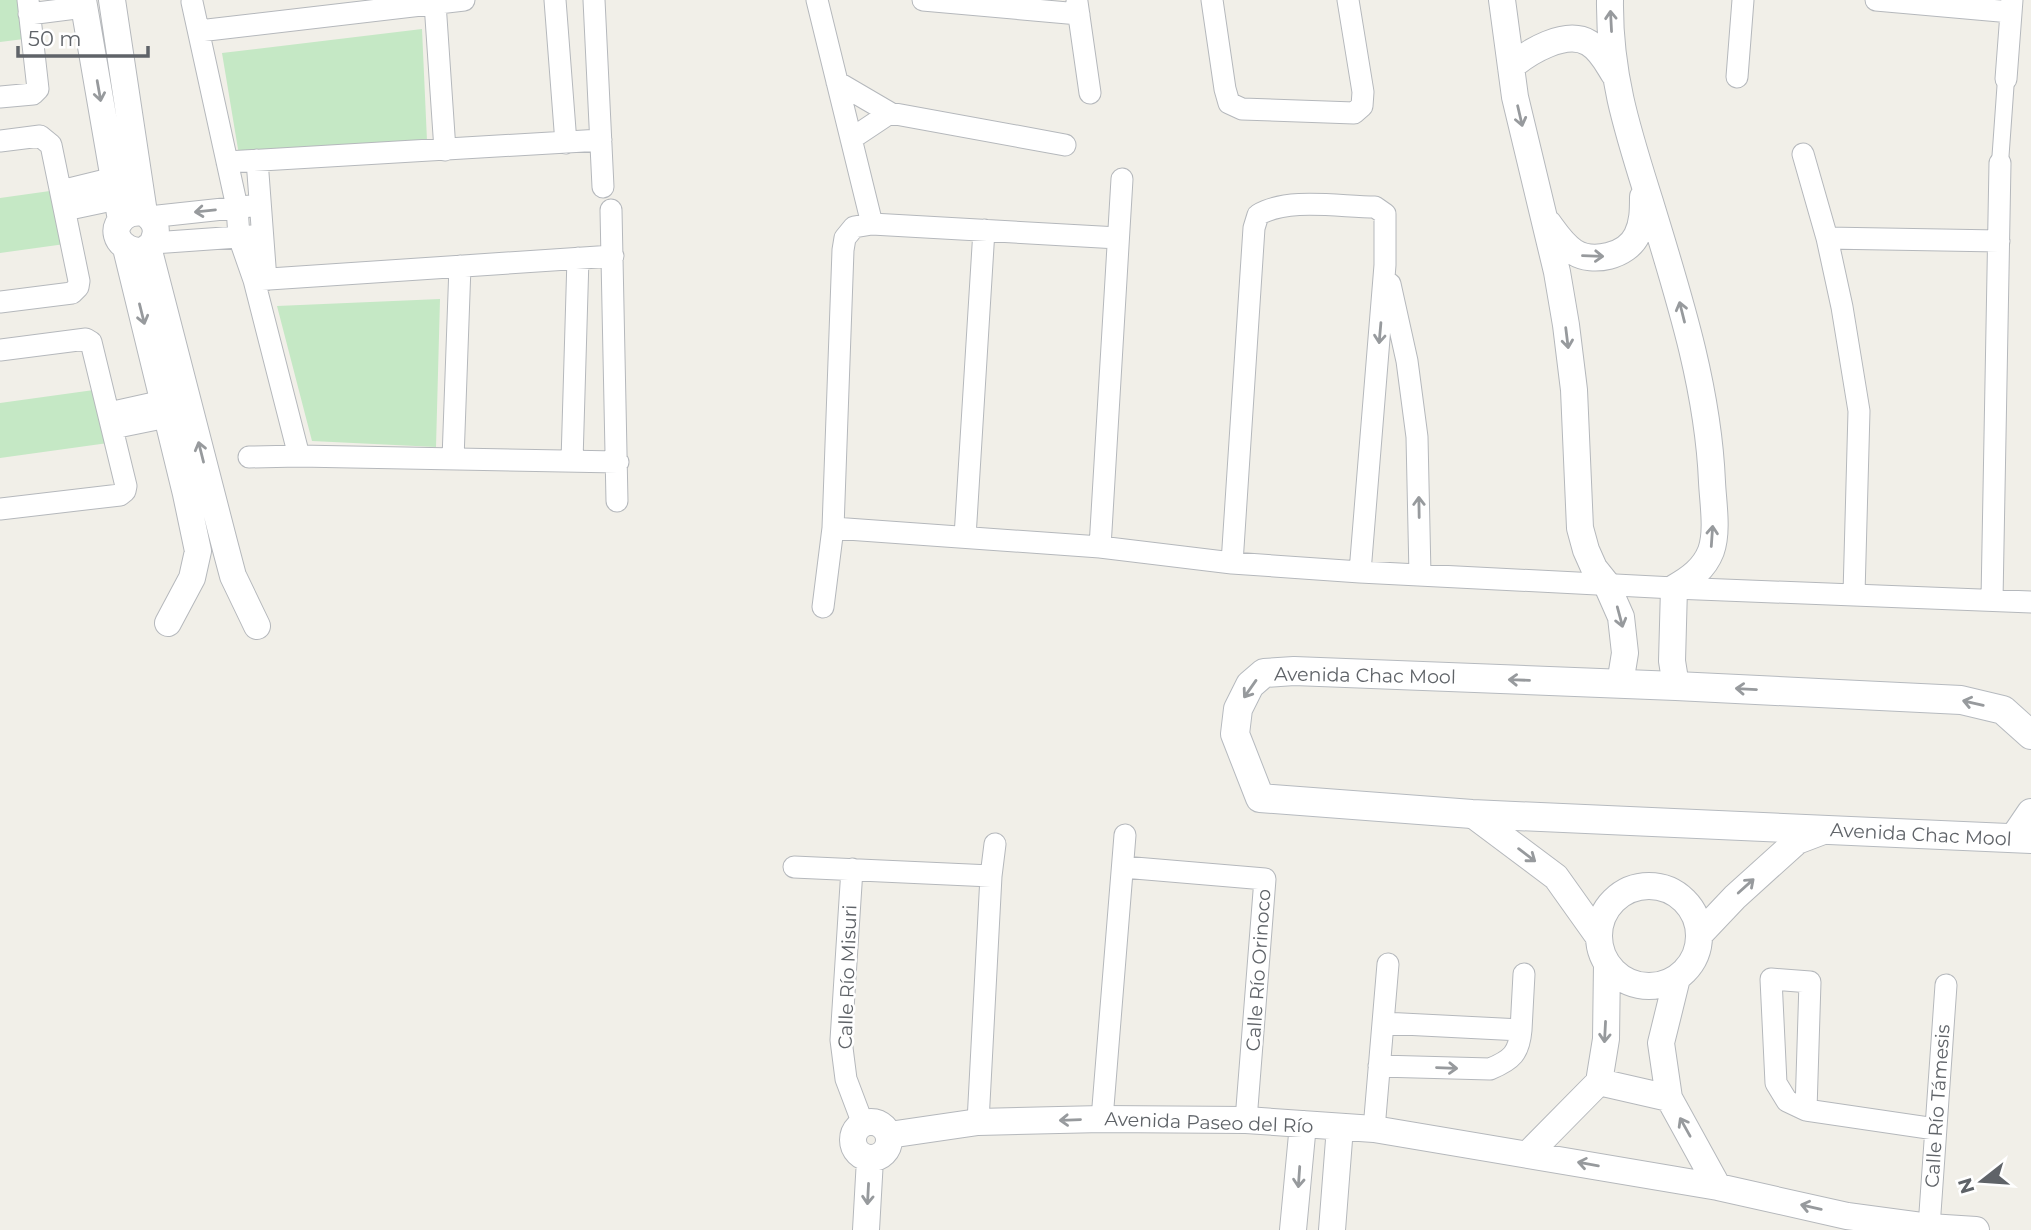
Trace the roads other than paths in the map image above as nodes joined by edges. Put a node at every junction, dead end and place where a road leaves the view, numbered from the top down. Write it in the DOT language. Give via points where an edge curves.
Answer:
graph roads {
  1 [pos="112,0"];
  2 [pos="464,0"];
  3 [pos="555,0"];
  4 [pos="594,0"];
  5 [pos="817,0"];
  6 [pos="923,0"];
  7 [pos="1212,0"];
  8 [pos="1348,0"];
  9 [pos="1502,0"];
  10 [pos="1610,0"];
  11 [pos="1744,0"];
  12 [pos="1876,0"];
  13 [pos="192,2"];
  14 [pos="435,3"];
  15 [pos="84,4"];
  16 [pos="1046,6"];
  17 [pos="2012,6"];
  18 [pos="28,7"];
  19 [pos="1078,7"];
  20 [pos="199,31"];
  21 [pos="1511,67"];
  22 [pos="1615,75"];
  23 [pos="1737,77"];
  24 [pos="2006,79"];
  25 [pos="837,82"];
  26 [pos="1090,93"];
  27 [pos="0,97"];
  28 [pos="890,113"];
  29 [pos="851,139"];
  30 [pos="601,140"];
  31 [pos="0,141"];
  32 [pos="566,143"];
  33 [pos="1065,145"];
  34 [pos="445,150"];
  35 [pos="1803,153"];
  36 [pos="257,160"];
  37 [pos="227,162"];
  38 [pos="2000,163"];
  39 [pos="1122,179"];
  40 [pos="1643,181"];
  41 [pos="603,187"];
  42 [pos="63,201"];
  43 [pos="129,205"];
  44 [pos="260,205"];
  45 [pos="237,207"];
  46 [pos="611,210"];
  47 [pos="1543,216"];
  48 [pos="872,224"];
  49 [pos="984,230"];
  50 [pos="262,235"];
  51 [pos="239,237"];
  52 [pos="1118,238"];
  53 [pos="1827,238"];
  54 [pos="1999,241"];
  55 [pos="142,246"];
  56 [pos="613,256"];
  57 [pos="578,258"];
  58 [pos="1385,265"];
  59 [pos="460,266"];
  60 [pos="260,280"];
  61 [pos="0,302"];
  62 [pos="0,350"];
  63 [pos="165,409"];
  64 [pos="111,421"];
  65 [pos="299,456"];
  66 [pos="248,457"];
  67 [pos="453,458"];
  68 [pos="572,461"];
  69 [pos="618,462"];
  70 [pos="199,492"];
  71 [pos="617,501"];
  72 [pos="0,509"];
  73 [pos="833,528"];
  74 [pos="965,537"];
  75 [pos="1100,547"];
  76 [pos="1232,563"];
  77 [pos="1360,572"];
  78 [pos="233,573"];
  79 [pos="1420,575"];
  80 [pos="192,578"];
  81 [pos="1606,583"];
  82 [pos="1674,588"];
  83 [pos="1854,594"];
  84 [pos="1992,600"];
  85 [pos="2031,602"];
  86 [pos="823,607"];
  87 [pos="168,623"];
  88 [pos="257,626"];
  89 [pos="1620,684"];
  90 [pos="1676,686"];
  91 [pos="2031,735"];
  92 [pos="2031,813"];
  93 [pos="1472,814"];
  94 [pos="1826,830"];
  95 [pos="1125,835"];
  96 [pos="2022,839"];
  97 [pos="995,844"];
  98 [pos="794,867"];
  99 [pos="1123,867"];
  100 [pos="852,869"];
  101 [pos="991,876"];
  102 [pos="1699,935"];
  103 [pos="1598,936"];
  104 [pos="1388,964"];
  105 [pos="1607,964"];
  106 [pos="1524,974"];
  107 [pos="1677,978"];
  108 [pos="1946,985"];
  109 [pos="1382,1023"];
  110 [pos="1521,1030"];
  111 [pos="1379,1066"];
  112 [pos="1599,1082"];
  113 [pos="1669,1098"];
  114 [pos="1806,1110"];
  115 [pos="1102,1119"];
  116 [pos="1247,1120"];
  117 [pos="978,1122"];
  118 [pos="863,1124"];
  119 [pos="1303,1124"];
  120 [pos="1340,1127"];
  121 [pos="1374,1129"];
  122 [pos="1935,1129"];
  123 [pos="888,1135"];
  124 [pos="1528,1154"];
  125 [pos="870,1158"];
  126 [pos="1718,1187"];
  127 [pos="1846,1223"];
  128 [pos="1882,1224"];
  129 [pos="1929,1227"];
  130 [pos="866,1230"];
  131 [pos="1293,1230"];
  132 [pos="1332,1230"];
  133 [pos="1976,1230"];
  1 -- 43 [label="street"];
  2 -- 14 [label="street"];
  3 -- 32 [label="street"];
  4 -- 30 [label="street"];
  5 -- 25 [label="street"];
  6 -- 16 [label="street"];
  7 -- 8 [label="street" via="1229,103 1242,109 1354,113 1362,106 1363,92"];
  9 -- 21 [label="street"];
  22 -- 10 [label="street, one-way"];
  11 -- 23 [label="street"];
  12 -- 17 [label="street"];
  13 -- 20 [label="street"];
  14 -- 20 [label="street"];
  14 -- 34 [label="street"];
  15 -- 18 [label="street"];
  15 -- 43 [label="street, one-way"];
  16 -- 19 [label="street"];
  17 -- 24 [label="street"];
  18 -- 27 [label="street" via="38,89 33,94"];
  19 -- 26 [label="street"];
  20 -- 37 [label="street"];
  21 -- 22 [label="street" via="1553,42 1587,41"];
  21 -- 47 [label="street, one-way"];
  22 -- 40 [label="street"];
  24 -- 38 [label="street"];
  25 -- 28 [label="street"];
  25 -- 29 [label="street"];
  28 -- 29 [label="street"];
  28 -- 33 [label="street"];
  29 -- 48 [label="street"];
  30 -- 32 [label="street"];
  30 -- 41 [label="street"];
  31 -- 42 [label="street" via="47,139"];
  32 -- 34 [label="street"];
  34 -- 36 [label="street"];
  35 -- 53 [label="street"];
  36 -- 37 [label="street"];
  36 -- 44 [label="street"];
  37 -- 45 [label="street"];
  38 -- 54 [label="street"];
  39 -- 52 [label="street"];
  47 -- 40 [label="street, one-way" via="1577,254 1592,259 1623,251 1636,237 1643,219"];
  82 -- 40 [label="street, one-way" via="1691,578 1712,549 1710,440 1681,304"];
  42 -- 43 [label="street"];
  42 -- 61 [label="street" via="78,288 72,293"];
  45 -- 43 [label="street, one-way"];
  43 -- 55 [label="street" via="156,226"];
  43 -- 55 [label="street" via="118,226 118,238"];
  44 -- 45 [label="street"];
  44 -- 50 [label="street"];
  45 -- 51 [label="street"];
  46 -- 56 [label="street"];
  47 -- 81 [label="street, one-way" via="1571,364 1580,528 1594,568"];
  48 -- 49 [label="street"];
  48 -- 73 [label="street" via="853,227 843,250"];
  49 -- 52 [label="street"];
  49 -- 74 [label="street"];
  50 -- 51 [label="street"];
  50 -- 60 [label="street"];
  51 -- 55 [label="street"];
  51 -- 60 [label="street"];
  52 -- 75 [label="street"];
  53 -- 54 [label="street"];
  53 -- 83 [label="street" via="1859,411"];
  54 -- 84 [label="street"];
  55 -- 63 [label="street, one-way"];
  70 -- 55 [label="street, one-way"];
  56 -- 57 [label="street"];
  56 -- 69 [label="street"];
  57 -- 59 [label="street"];
  57 -- 68 [label="street"];
  58 -- 76 [label="street" via="1385,214 1375,208 1285,205 1258,215"];
  58 -- 77 [label="street, one-way"];
  79 -- 58 [label="street, one-way" via="1417,437 1407,360"];
  59 -- 60 [label="street"];
  59 -- 67 [label="street"];
  60 -- 65 [label="street"];
  62 -- 64 [label="street" via="86,339 92,342"];
  63 -- 64 [label="street"];
  63 -- 70 [label="street"];
  64 -- 72 [label="street" via="126,486 120,495"];
  65 -- 66 [label="street"];
  65 -- 67 [label="street"];
  67 -- 68 [label="street"];
  68 -- 69 [label="street"];
  69 -- 71 [label="street"];
  70 -- 78 [label="street"];
  70 -- 80 [label="street" via="198,551"];
  73 -- 74 [label="street"];
  73 -- 86 [label="street"];
  74 -- 75 [label="street"];
  75 -- 76 [label="street"];
  76 -- 77 [label="street"];
  77 -- 79 [label="street"];
  78 -- 80 [label="street" via="218,568"];
  78 -- 88 [label="street"];
  79 -- 81 [label="street"];
  80 -- 87 [label="street"];
  81 -- 82 [label="street"];
  81 -- 89 [label="street, one-way" via="1624,635"];
  82 -- 83 [label="street"];
  82 -- 90 [label="street"];
  83 -- 84 [label="street"];
  84 -- 85 [label="street"];
  89 -- 90 [label="main road, Avenida Chac Mool"];
  89 -- 93 [label="main road, Avenida Chac Mool, one-way" via="1294,671 1264,673 1250,685 1238,709 1235,734 1261,798"];
  91 -- 90 [label="main road, Avenida Chac Mool, one-way" via="2003,710 1961,701"];
  92 -- 96 [label="main road"];
  93 -- 94 [label="main road, Avenida Chac Mool"];
  93 -- 103 [label="street, one-way" via="1556,877"];
  94 -- 96 [label="main road, Avenida Chac Mool"];
  102 -- 94 [label="street, one-way" via="1797,841"];
  95 -- 99 [label="street"];
  97 -- 101 [label="street"];
  98 -- 100 [label="street"];
  99 -- 115 [label="street"];
  99 -- 116 [label="street, Calle Río Orinoco" via="1265,879"];
  100 -- 101 [label="street"];
  100 -- 118 [label="street, Calle Río Misuri" via="841,1040 846,1079"];
  101 -- 117 [label="street"];
  102 -- 103 [label="street" via="1689,905 1670,891 1647,885 1618,895 1600,921"];
  102 -- 107 [label="street" via="1693,959"];
  103 -- 105 [label="street"];
  104 -- 109 [label="street"];
  105 -- 107 [label="street" via="1624,979 1646,986"];
  105 -- 112 [label="street, one-way" via="1606,1039"];
  106 -- 110 [label="street"];
  107 -- 113 [label="street" via="1661,1043"];
  108 -- 122 [label="street, Calle Río Támesis"];
  109 -- 110 [label="street"];
  109 -- 111 [label="street"];
  111 -- 110 [label="street, one-way" via="1490,1069 1506,1063 1520,1047"];
  111 -- 121 [label="street"];
  112 -- 113 [label="street"];
  112 -- 124 [label="street"];
  126 -- 113 [label="street, one-way"];
  114 -- 114 [label="street" via="1787,1101 1776,1083 1770,979 1810,982"];
  114 -- 122 [label="street"];
  115 -- 116 [label="street, Avenida Paseo del Río"];
  115 -- 117 [label="street, Avenida Paseo del Río, one-way"];
  116 -- 119 [label="street, Avenida Paseo del Río"];
  117 -- 123 [label="street, Avenida Paseo del Río"];
  118 -- 123 [label="street" via="878,1124"];
  118 -- 125 [label="street" via="854,1132 853,1144 859,1154"];
  119 -- 120 [label="street, Avenida Paseo del Río"];
  119 -- 131 [label="street, one-way"];
  120 -- 121 [label="street, Avenida Paseo del Río"];
  120 -- 132 [label="street"];
  121 -- 124 [label="street, Avenida Paseo del Río"];
  122 -- 129 [label="street, Calle Río Támesis"];
  123 -- 125 [label="street" via="885,1152"];
  126 -- 124 [label="street, Avenida Paseo del Río, one-way"];
  125 -- 130 [label="street, one-way"];
  127 -- 126 [label="street, Avenida Paseo del Río, one-way"];
  127 -- 128 [label="street, Avenida Paseo del Río"];
  128 -- 129 [label="street, Avenida Paseo del Río"];
  129 -- 133 [label="street, Avenida Paseo del Río"];
}
